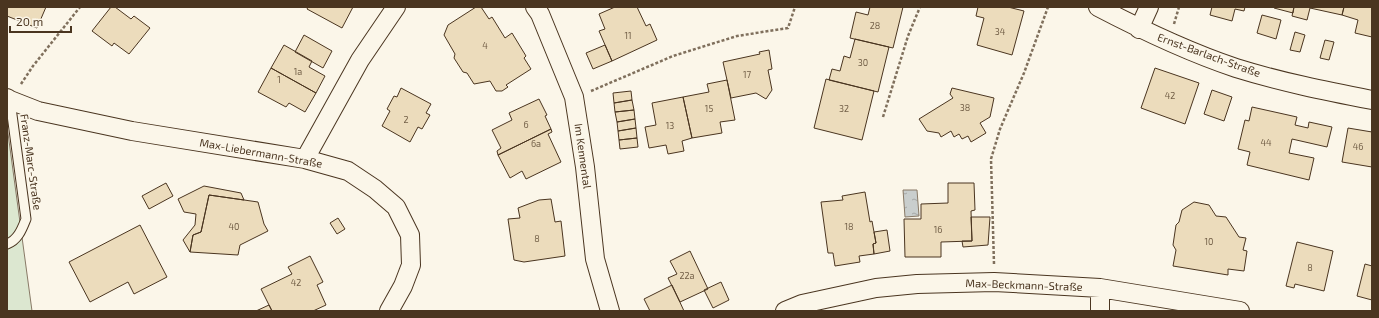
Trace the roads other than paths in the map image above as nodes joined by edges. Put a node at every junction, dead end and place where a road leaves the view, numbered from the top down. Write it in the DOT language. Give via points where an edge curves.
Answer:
graph roads {
  1 [pos="396,7"];
  2 [pos="535,7"];
  3 [pos="1098,7"];
  4 [pos="1149,7"];
  5 [pos="1139,29"];
  6 [pos="9,99"];
  7 [pos="1372,100"];
  8 [pos="305,159"];
  9 [pos="7,244"];
  10 [pos="1100,288"];
  11 [pos="389,311"];
  12 [pos="610,311"];
  13 [pos="785,311"];
  14 [pos="1100,311"];
  15 [pos="1240,311"];
  1 -- 8 [label="street" via="360,60"];
  2 -- 12 [label="street, Im Kennental" via="574,97 586,167 595,259"];
  3 -- 5 [label="street, Ernst-Barlach-Straße"];
  4 -- 5 [label="street"];
  5 -- 7 [label="street, Ernst-Barlach-Straße" via="1236,68 1308,87"];
  6 -- 8 [label="street, Max-Liebermann-Straße" via="38,111 132,131"];
  6 -- 9 [label="lane, Franz-Marc-Straße" via="26,219 22,231"];
  8 -- 11 [label="street, Max-Liebermann-Straße" via="348,171 396,207 410,235 411,265"];
  10 -- 13 [label="street, Max-Beckmann-Straße" via="994,282 917,284 876,288 802,304"];
  10 -- 14 [label="street"];
  10 -- 15 [label="street, Max-Beckmann-Straße"];
}
